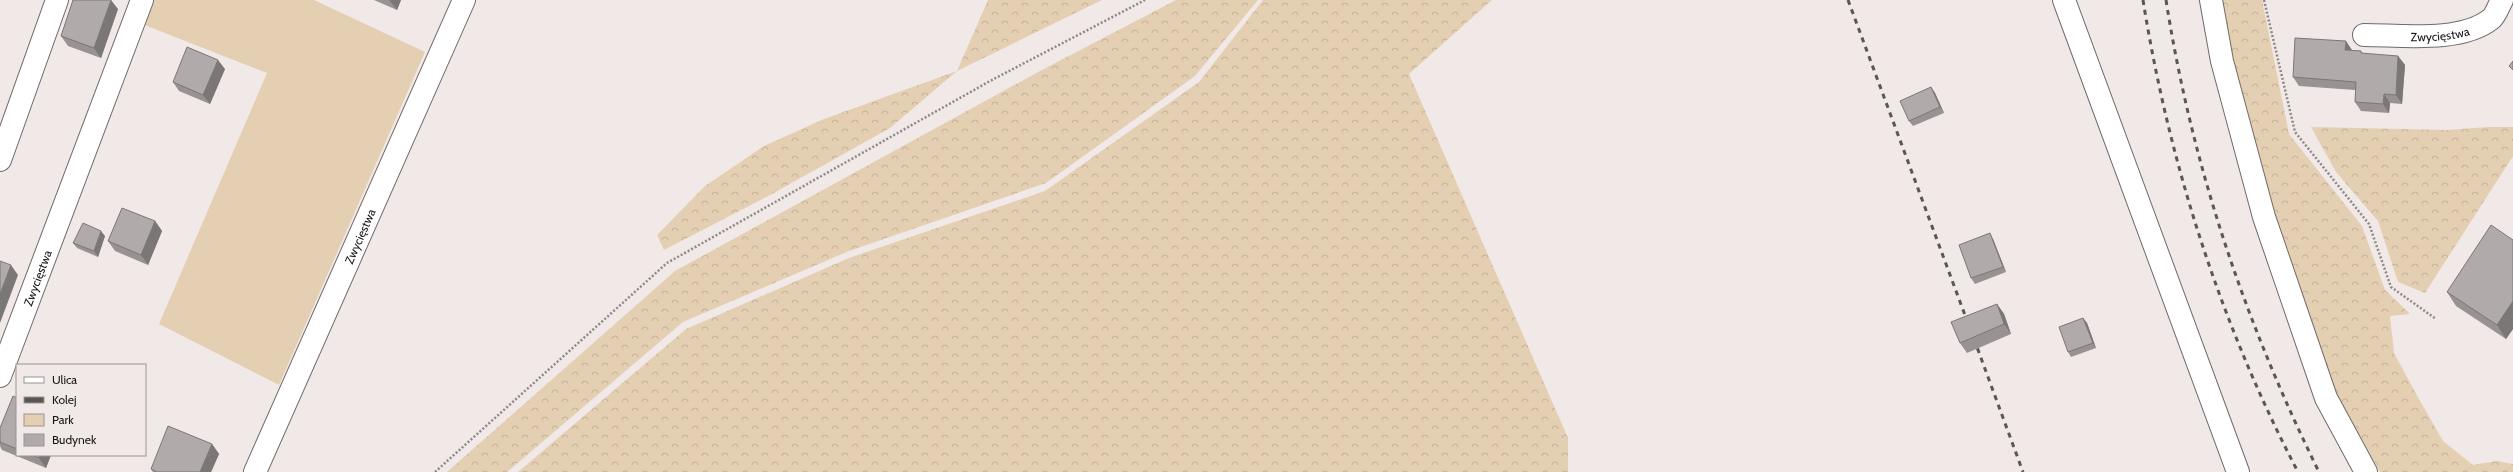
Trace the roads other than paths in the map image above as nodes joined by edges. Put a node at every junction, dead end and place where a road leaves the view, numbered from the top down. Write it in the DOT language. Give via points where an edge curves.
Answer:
graph roads {
  1 [pos="57,0"];
  2 [pos="142,0"];
  3 [pos="464,0"];
  4 [pos="2064,0"];
  5 [pos="2211,0"];
  6 [pos="2502,0"];
  7 [pos="2364,35"];
  8 [pos="0,160"];
  9 [pos="0,376"];
  10 [pos="255,472"];
  11 [pos="2238,472"];
  12 [pos="2366,472"];
  1 -- 8 [label="street"];
  2 -- 9 [label="street, Zwycięstwa"];
  3 -- 10 [label="street, Zwycięstwa"];
  4 -- 11 [label="street"];
  5 -- 12 [label="street" via="2222,61 2264,217 2326,398"];
  6 -- 7 [label="street, Zwycięstwa" via="2492,18 2462,32 2442,35"];
}
